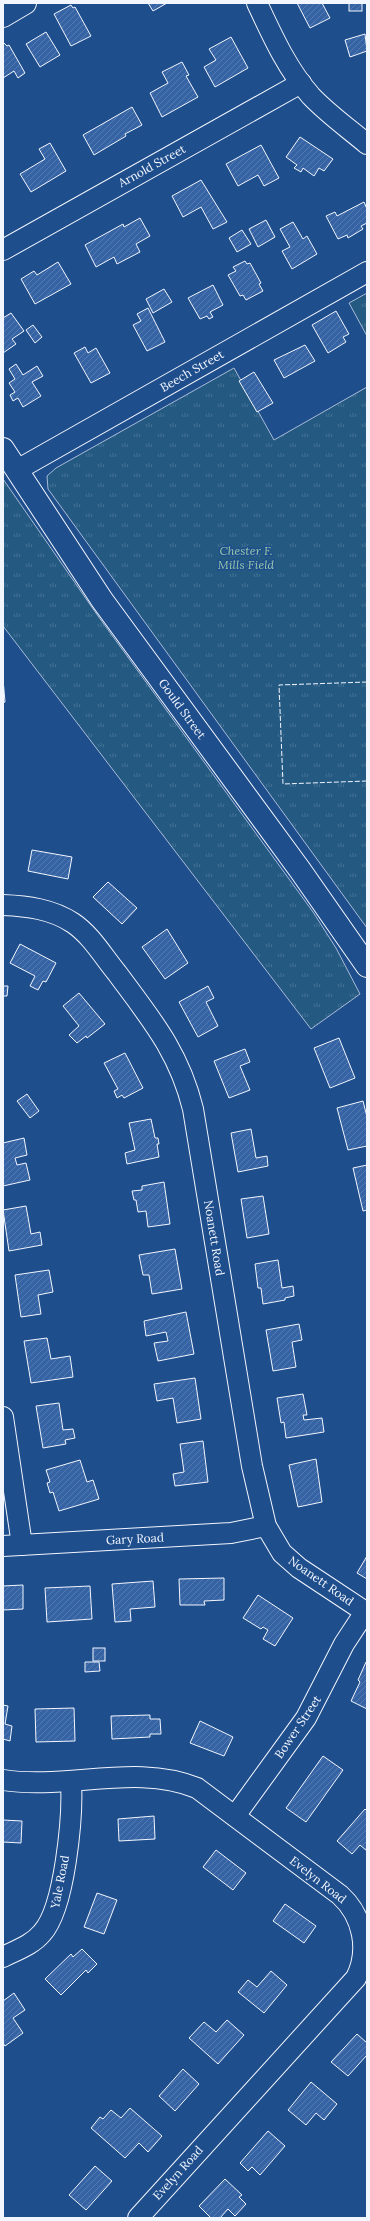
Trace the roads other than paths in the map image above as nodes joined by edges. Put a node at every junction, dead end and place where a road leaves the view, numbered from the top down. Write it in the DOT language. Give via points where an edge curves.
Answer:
graph roads {
  1 [pos="25,3"];
  2 [pos="256,3"];
  3 [pos="3,16"];
  4 [pos="301,83"];
  5 [pos="367,143"];
  6 [pos="3,250"];
  7 [pos="367,272"];
  8 [pos="3,449"];
  9 [pos="17,470"];
  10 [pos="3,905"];
  11 [pos="367,965"];
  12 [pos="3,1417"];
  13 [pos="266,1526"];
  14 [pos="13,1546"];
  15 [pos="366,1612"];
  16 [pos="3,1780"];
  17 [pos="71,1782"];
  18 [pos="235,1816"];
  19 [pos="3,1957"];
  20 [pos="138,2218"];
  1 -- 3 [label="main road"];
  2 -- 4 [label="street" via="281,52"];
  4 -- 5 [label="street" via="322,106"];
  4 -- 6 [label="street, Arnold Street"];
  7 -- 9 [label="street, Beech Street"];
  8 -- 9 [label="main road, Gould Street"];
  9 -- 11 [label="main road, Gould Street" via="102,600"];
  10 -- 13 [label="street, Noanett Road" via="52,912 80,929 156,1025 178,1063 193,1109 251,1458"];
  12 -- 14 [label="street"];
  13 -- 14 [label="street, Gary Road" via="231,1533"];
  13 -- 15 [label="street, Noanett Road" via="282,1553 299,1568"];
  15 -- 18 [label="street, Bower Street" via="338,1654 312,1710"];
  16 -- 17 [label="street, Evelyn Road"];
  17 -- 18 [label="street, Evelyn Road" via="144,1777 171,1779 197,1788"];
  17 -- 19 [label="street, Yale Road" via="71,1820 59,1895 52,1917 34,1941"];
  18 -- 20 [label="street, Evelyn Road" via="346,1901 364,1932 366,1958 356,1978"];
}
